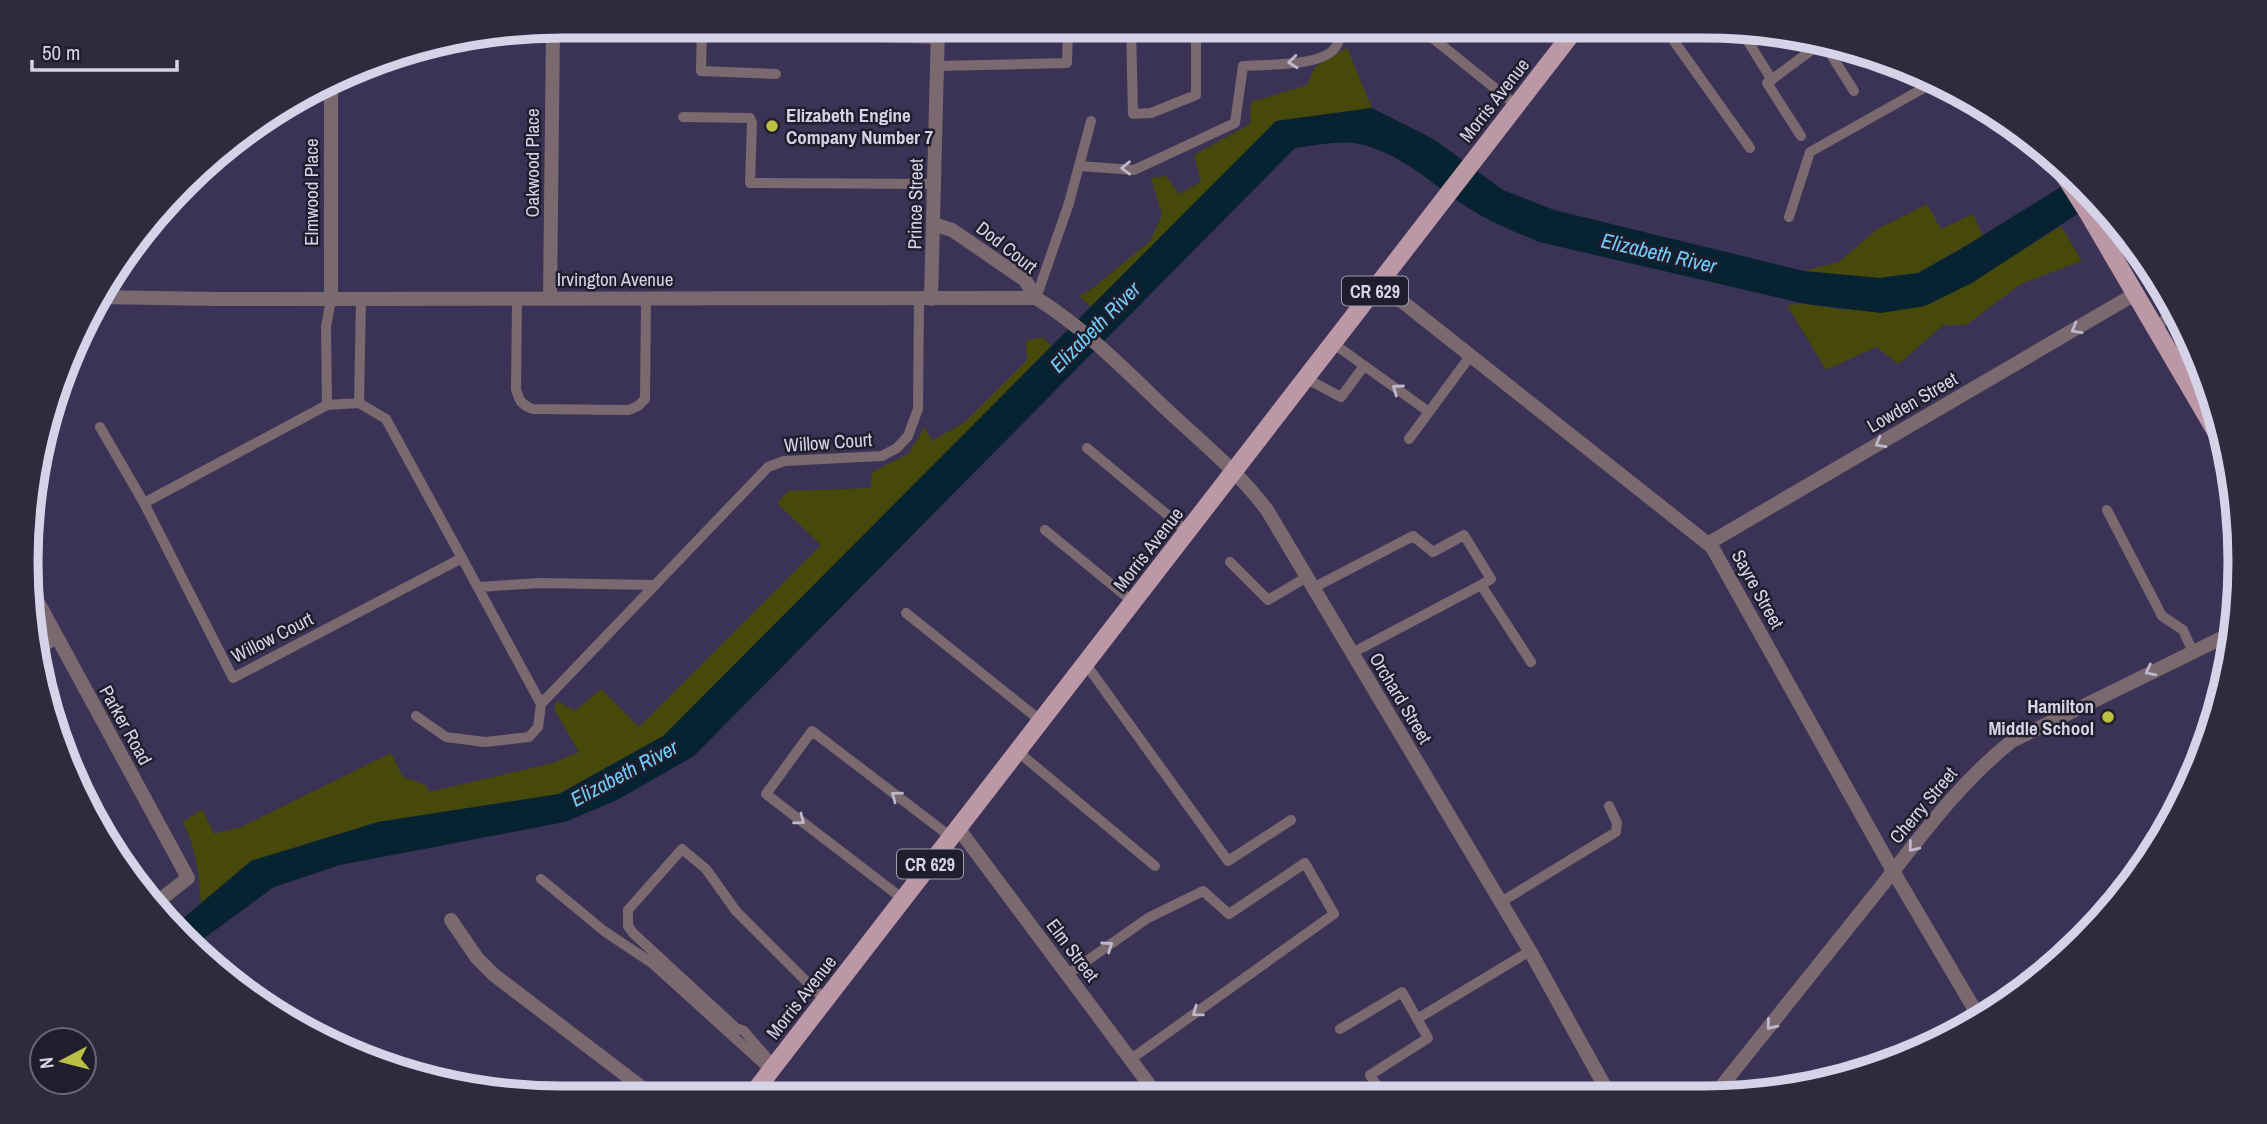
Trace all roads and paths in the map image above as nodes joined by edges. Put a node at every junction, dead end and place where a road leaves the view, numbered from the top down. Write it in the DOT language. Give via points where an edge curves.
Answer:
graph roads {
  1 [pos="702,38"];
  2 [pos="938,38"];
  3 [pos="1068,38"];
  4 [pos="1131,38"];
  5 [pos="1196,38"];
  6 [pos="1340,38"];
  7 [pos="1433,38"];
  8 [pos="1569,38"];
  9 [pos="1672,38"];
  10 [pos="553,39"];
  11 [pos="1747,41"];
  12 [pos="1813,50"];
  13 [pos="1831,54"];
  14 [pos="937,66"];
  15 [pos="776,74"];
  16 [pos="1772,80"];
  17 [pos="1926,87"];
  18 [pos="1854,91"];
  19 [pos="331,92"];
  20 [pos="1517,106"];
  21 [pos="683,117"];
  22 [pos="1091,121"];
  23 [pos="1801,136"];
  24 [pos="1750,148"];
  25 [pos="1079,166"];
  26 [pos="934,184"];
  27 [pos="2071,188"];
  28 [pos="1789,217"];
  29 [pos="933,224"];
  30 [pos="1380,284"];
  31 [pos="2135,294"];
  32 [pos="111,297"];
  33 [pos="1036,298"];
  34 [pos="331,299"];
  35 [pos="361,299"];
  36 [pos="517,299"];
  37 [pos="550,299"];
  38 [pos="646,299"];
  39 [pos="925,299"];
  40 [pos="2169,319"];
  41 [pos="2153,325"];
  42 [pos="1334,344"];
  43 [pos="1471,355"];
  44 [pos="1364,366"];
  45 [pos="1307,379"];
  46 [pos="359,403"];
  47 [pos="327,405"];
  48 [pos="1429,412"];
  49 [pos="2209,420"];
  50 [pos="100,427"];
  51 [pos="1409,439"];
  52 [pos="1087,448"];
  53 [pos="1235,473"];
  54 [pos="144,503"];
  55 [pos="2107,510"];
  56 [pos="1045,530"];
  57 [pos="1188,532"];
  58 [pos="1709,543"];
  59 [pos="462,558"];
  60 [pos="1230,562"];
  61 [pos="1310,583"];
  62 [pos="655,585"];
  63 [pos="1481,585"];
  64 [pos="478,587"];
  65 [pos="1133,603"];
  66 [pos="41,608"];
  67 [pos="906,613"];
  68 [pos="56,636"];
  69 [pos="2223,637"];
  70 [pos="45,644"];
  71 [pos="2192,650"];
  72 [pos="1352,653"];
  73 [pos="1531,662"];
  74 [pos="1086,663"];
  75 [pos="541,704"];
  76 [pos="416,716"];
  77 [pos="1041,721"];
  78 [pos="1017,751"];
  79 [pos="1609,806"];
  80 [pos="1291,820"];
  81 [pos="954,833"];
  82 [pos="1154,866"];
  83 [pos="1893,871"];
  84 [pos="541,878"];
  85 [pos="161,899"];
  86 [pos="903,899"];
  87 [pos="1501,902"];
  88 [pos="451,919"];
  89 [pos="1530,951"];
  90 [pos="1068,974"];
  91 [pos="825,1000"];
  92 [pos="1975,1010"];
  93 [pos="1417,1019"];
  94 [pos="1340,1029"];
  95 [pos="1130,1059"];
  96 [pos="772,1068"];
  97 [pos="1722,1085"];
  98 [pos="640,1086"];
  99 [pos="758,1086"];
  100 [pos="1150,1086"];
  101 [pos="1377,1086"];
  102 [pos="1605,1086"];
  1 -- 15 [label="lane" via="701,71"];
  2 -- 14 [label="street, Prince Street"];
  3 -- 14 [label="lane" via="1067,63"];
  4 -- 5 [label="lane" via="1133,114 1151,113 1196,95"];
  6 -- 25 [label="lane, one-way" via="1334,50 1322,58 1243,65 1235,123 1134,170"];
  7 -- 20 [label="lane"];
  8 -- 20 [label="main road, Morris Avenue / CR 629"];
  9 -- 24 [label="lane"];
  10 -- 37 [label="street, Oakwood Place"];
  11 -- 16 [label="lane"];
  12 -- 16 [label="lane"];
  13 -- 18 [label="lane"];
  14 -- 26 [label="street, Prince Street"];
  16 -- 23 [label="lane" via="1767,83"];
  17 -- 28 [label="lane" via="1810,152"];
  19 -- 34 [label="street, Elmwood Place"];
  20 -- 30 [label="main road, Morris Avenue / CR 629"];
  21 -- 26 [label="lane" via="750,118 750,183"];
  22 -- 25 [label="lane"];
  25 -- 33 [label="lane"];
  26 -- 29 [label="street, Prince Street"];
  27 -- 31 [label="main road"];
  29 -- 33 [label="street, Dod Court" via="952,230 1024,280"];
  29 -- 39 [label="street, Prince Street"];
  30 -- 42 [label="main road, Morris Avenue / CR 629"];
  30 -- 43 [label="street, Sayre Street"];
  31 -- 41 [label="main road"];
  31 -- 58 [label="street, Lowden Street, one-way"];
  32 -- 34 [label="street, Irvington Avenue"];
  33 -- 39 [label="street, Irvington Avenue"];
  33 -- 53 [label="street, Orchard Street" via="1065,316"];
  34 -- 35 [label="street, Irvington Avenue"];
  34 -- 47 [label="lane"];
  35 -- 36 [label="street, Irvington Avenue"];
  35 -- 46 [label="lane"];
  36 -- 37 [label="street, Irvington Avenue"];
  36 -- 38 [label="lane" via="516,389 525,406 629,410 645,399"];
  37 -- 38 [label="street, Irvington Avenue"];
  38 -- 39 [label="street, Irvington Avenue"];
  39 -- 62 [label="lane, Willow Court" via="918,409 908,436 897,448 883,456 784,461 768,467"];
  40 -- 41 [label="lane"];
  41 -- 49 [label="main road"];
  42 -- 44 [label="lane"];
  42 -- 45 [label="main road, Morris Avenue / CR 629"];
  43 -- 48 [label="lane"];
  43 -- 58 [label="street, Sayre Street"];
  44 -- 45 [label="lane" via="1341,397"];
  48 -- 44 [label="lane, one-way"];
  45 -- 53 [label="main road, Morris Avenue / CR 629"];
  46 -- 47 [label="lane"];
  46 -- 59 [label="lane" via="386,419"];
  47 -- 54 [label="lane"];
  48 -- 51 [label="lane"];
  50 -- 54 [label="lane, Willow Court"];
  52 -- 57 [label="lane"];
  53 -- 57 [label="main road, Morris Avenue / CR 629"];
  53 -- 61 [label="street, Orchard Street" via="1267,510"];
  54 -- 59 [label="lane, Willow Court" via="233,678"];
  55 -- 71 [label="lane" via="2162,616 2183,630"];
  56 -- 65 [label="lane"];
  57 -- 65 [label="main road, Morris Avenue / CR 629"];
  58 -- 83 [label="street, Sayre Street"];
  59 -- 64 [label="lane"];
  60 -- 61 [label="lane" via="1268,600"];
  61 -- 63 [label="lane" via="1413,536 1433,552 1464,535 1491,579"];
  61 -- 72 [label="street, Orchard Street"];
  62 -- 64 [label="lane"];
  62 -- 75 [label="lane, Willow Court"];
  63 -- 72 [label="lane"];
  63 -- 73 [label="lane"];
  64 -- 75 [label="lane"];
  65 -- 74 [label="main road, Morris Avenue / CR 629"];
  66 -- 68 [label="street, Parker Road"];
  67 -- 77 [label="lane"];
  68 -- 70 [label="street"];
  68 -- 85 [label="street, Parker Road" via="188,878"];
  69 -- 71 [label="street, Cherry Street"];
  71 -- 83 [label="street, Cherry Street, one-way" via="2012,741 1960,789"];
  72 -- 87 [label="street, Orchard Street"];
  74 -- 77 [label="main road, Morris Avenue / CR 629"];
  74 -- 80 [label="lane" via="1228,861"];
  75 -- 76 [label="lane, Willow Court" via="538,727 528,737 485,742 446,737"];
  77 -- 78 [label="main road, Morris Avenue / CR 629"];
  78 -- 81 [label="main road, Morris Avenue / CR 629"];
  78 -- 82 [label="lane"];
  79 -- 87 [label="lane" via="1616,832"];
  81 -- 86 [label="main road, Morris Avenue / CR 629"];
  81 -- 86 [label="lane, one-way" via="812,731 766,794"];
  81 -- 90 [label="street, Elm Street"];
  83 -- 92 [label="street, Sayre Street"];
  83 -- 97 [label="street, Cherry Street, one-way"];
  84 -- 96 [label="lane" via="604,931 652,963"];
  86 -- 91 [label="main road, Morris Avenue / CR 629"];
  87 -- 89 [label="street, Orchard Street"];
  88 -- 98 [label="street" via="494,975"];
  89 -- 93 [label="lane"];
  89 -- 102 [label="street, Orchard Street"];
  90 -- 95 [label="street, Elm Street"];
  90 -- 95 [label="lane, one-way" via="1148,918 1203,891 1229,914 1305,863 1334,914"];
  91 -- 96 [label="main road, Morris Avenue / CR 629"];
  91 -- 96 [label="lane" via="736,911 706,869 682,849 628,910 628,926 634,933 744,1031"];
  93 -- 94 [label="lane" via="1402,992"];
  93 -- 101 [label="lane" via="1428,1038 1370,1075"];
  95 -- 100 [label="street, Elm Street"];
  96 -- 99 [label="main road, Morris Avenue / CR 629"];
}
